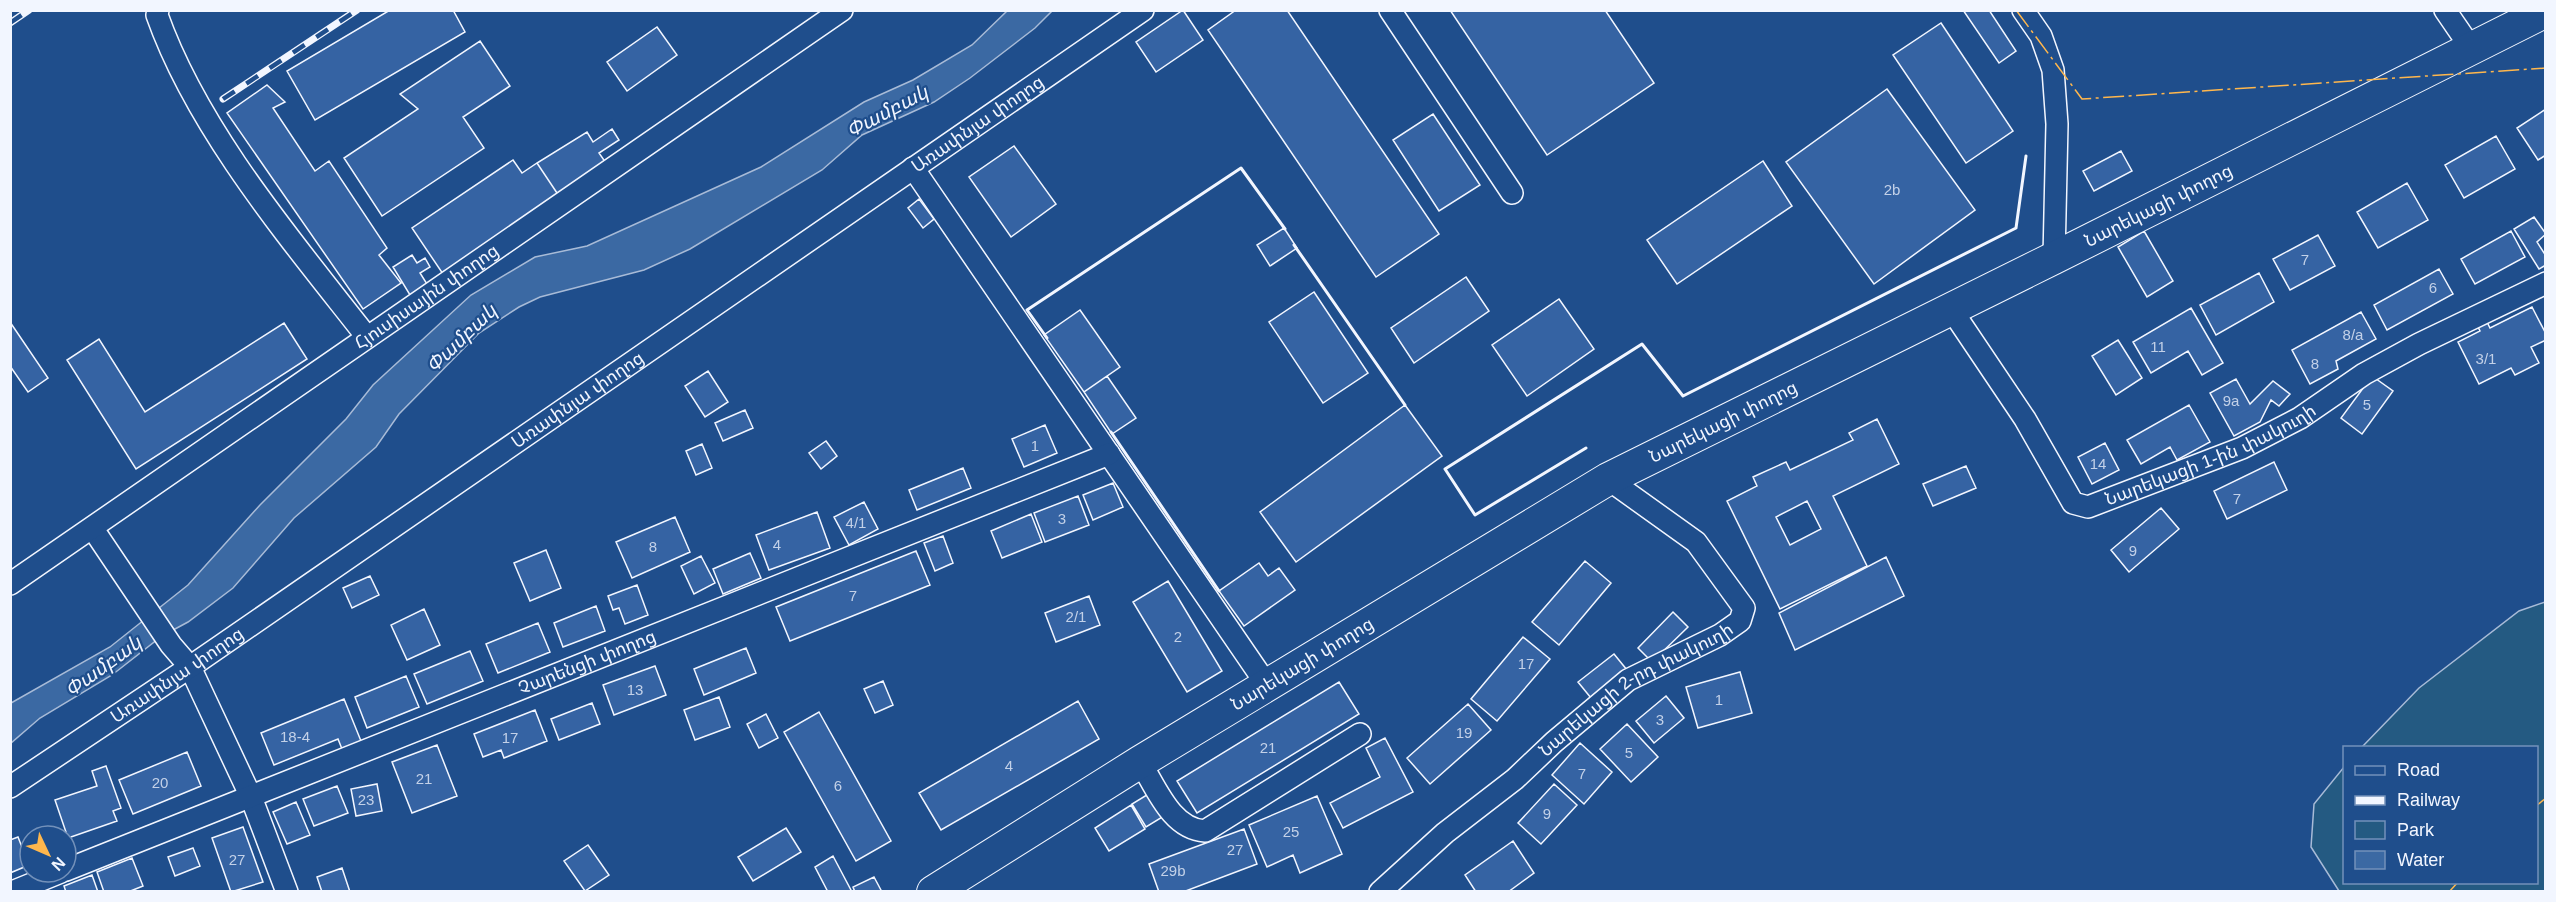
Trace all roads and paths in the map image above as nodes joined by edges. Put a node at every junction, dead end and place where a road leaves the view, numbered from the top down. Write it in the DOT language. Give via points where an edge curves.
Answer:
graph roads {
  1 [pos="158,10"];
  2 [pos="842,10"];
  3 [pos="1143,10"];
  4 [pos="1390,10"];
  5 [pos="2023,10"];
  6 [pos="2445,10"];
  7 [pos="2546,11"];
  8 [pos="2471,48"];
  9 [pos="912,168"];
  10 [pos="1512,193"];
  11 [pos="2054,258"];
  12 [pos="2546,283"];
  13 [pos="1951,309"];
  14 [pos="368,337"];
  15 [pos="1109,454"];
  16 [pos="1608,479"];
  17 [pos="93,529"];
  18 [pos="10,584"];
  19 [pos="190,667"];
  20 [pos="1267,685"];
  21 [pos="1360,734"];
  22 [pos="1140,762"];
  23 [pos="10,787"];
  24 [pos="251,797"];
  25 [pos="78,865"];
  26 [pos="30,884"];
  27 [pos="12,891"];
  28 [pos="287,891"];
  29 [pos="933,891"];
  30 [pos="1380,891"];
  1 -- 14 [label="street" via="170,52 220,138 290,238"];
  2 -- 14 [label="street, Հյուսիսային փողոց"];
  3 -- 9 [label="street, Առափնյա փողոց"];
  4 -- 10 [label="street"];
  5 -- 11 [label="street" via="2041,36 2053,70 2057,124"];
  6 -- 8 [label="street"];
  7 -- 8 [label="highway, Նարեկացի փողոց"];
  8 -- 11 [label="highway, Նարեկացի փողոց"];
  9 -- 15 [label="street"];
  9 -- 19 [label="street, Առափնյա փողոց"];
  11 -- 13 [label="highway, Նարեկացի փողոց"];
  12 -- 13 [label="street, Նարեկացի 1-ին փակուղի" via="2419,344 2364,374 2300,418 2242,448 2088,507 2073,502 2025,419"];
  13 -- 16 [label="highway, Նարեկացի փողոց"];
  14 -- 17 [label="street, Հյուսիսային փողոց"];
  15 -- 20 [label="street"];
  15 -- 24 [label="street, Չարենցի փողոց"];
  16 -- 20 [label="highway, Նարեկացի փողոց"];
  16 -- 30 [label="street, Նարեկացի 2-րդ փակուղի" via="1696,542 1744,608 1740,621 1720,635 1628,680"];
  17 -- 18 [label="street, Հյուսիսային փողոց"];
  17 -- 19 [label="street"];
  19 -- 23 [label="street, Առափնյա փողոց"];
  19 -- 24 [label="street"];
  20 -- 22 [label="highway, Նարեկացի փողոց"];
  21 -- 22 [label="street" via="1205,831 1185,826 1174,817"];
  22 -- 29 [label="highway, Նարեկացի փողոց"];
  24 -- 25 [label="street, Չարենցի փողոց"];
  24 -- 28 [label="street"];
  26 -- 27 [label="street"];
}
